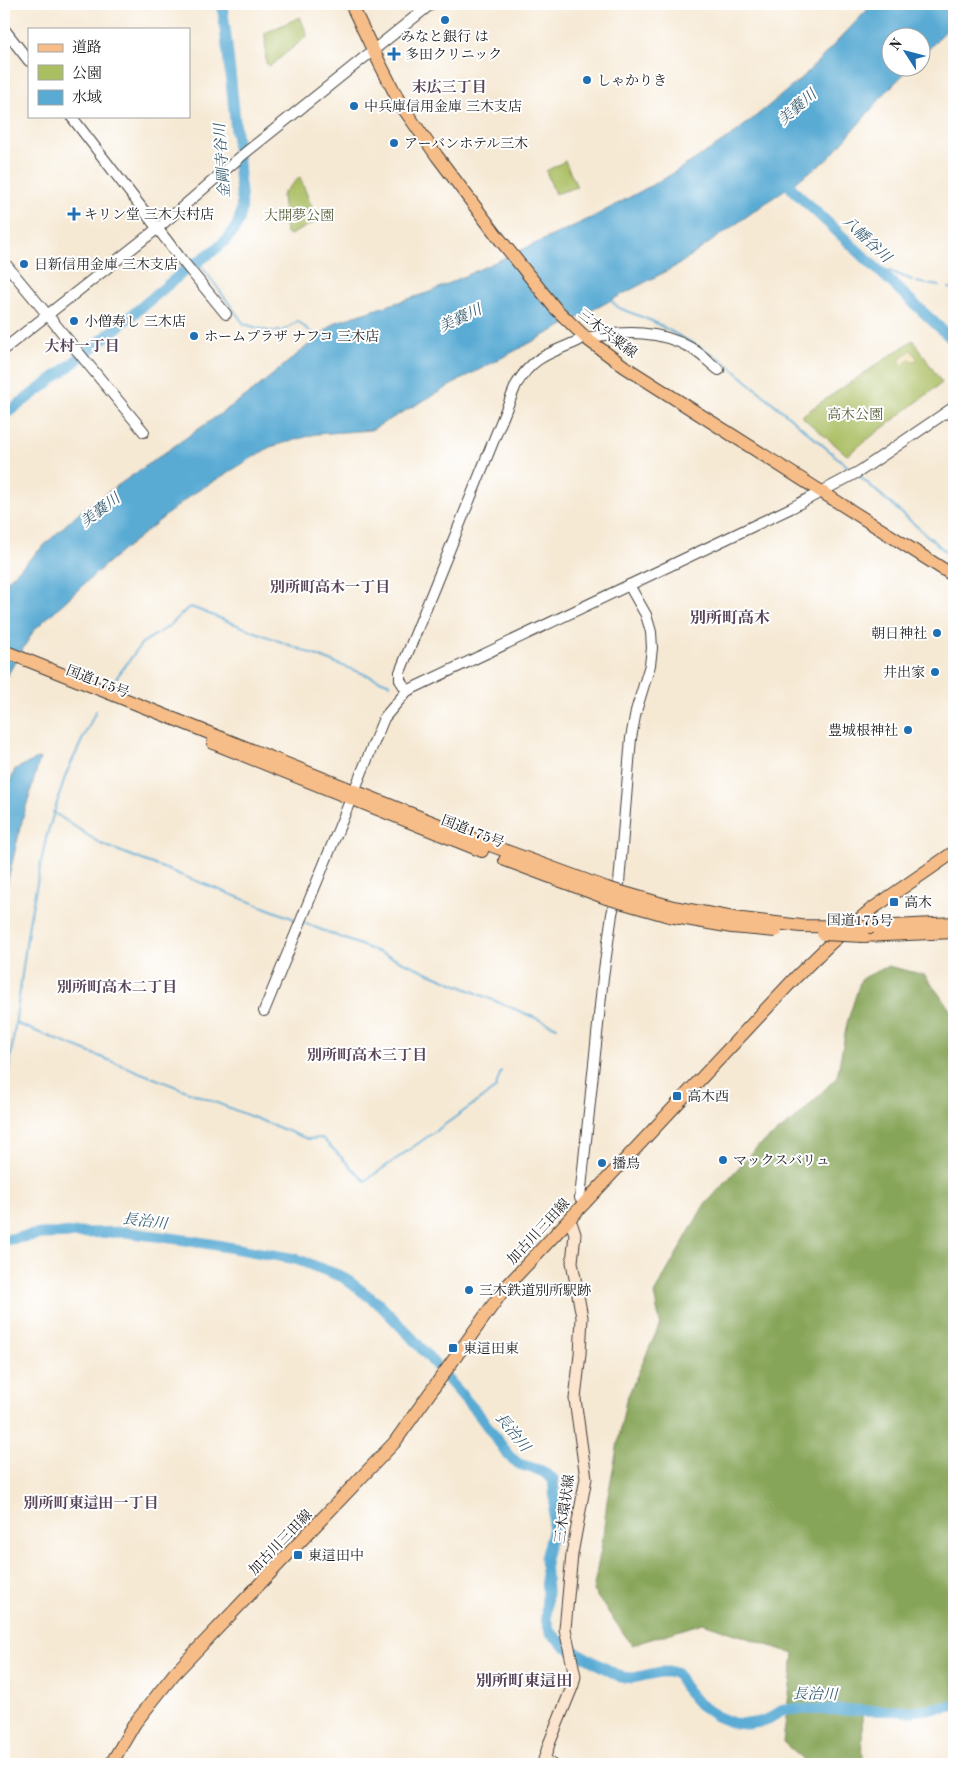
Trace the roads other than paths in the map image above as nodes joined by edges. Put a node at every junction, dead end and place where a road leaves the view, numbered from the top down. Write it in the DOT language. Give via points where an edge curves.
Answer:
graph roads {
  1 [pos="351,4"];
  2 [pos="431,4"];
  3 [pos="4,29"];
  4 [pos="372,50"];
  5 [pos="28,60"];
  6 [pos="73,118"];
  7 [pos="158,228"];
  8 [pos="4,262"];
  9 [pos="226,314"];
  10 [pos="48,315"];
  11 [pos="592,337"];
  12 [pos="578,341"];
  13 [pos="4,350"];
  14 [pos="719,370"];
  15 [pos="954,407"];
  16 [pos="144,432"];
  17 [pos="821,491"];
  18 [pos="954,576"];
  19 [pos="629,585"];
  20 [pos="4,651"];
  21 [pos="4,660"];
  22 [pos="407,691"];
  23 [pos="148,713"];
  24 [pos="351,794"];
  25 [pos="954,852"];
  26 [pos="606,893"];
  27 [pos="954,923"];
  28 [pos="954,932"];
  29 [pos="264,1011"];
  30 [pos="585,1204"];
  31 [pos="568,1222"];
  32 [pos="111,1764"];
  33 [pos="551,1764"];
  1 -- 4 [label="main road, 三木宍粟線"];
  2 -- 4 [label="street"];
  3 -- 5 [label="street"];
  4 -- 7 [label="street"];
  4 -- 17 [label="main road, 三木宍粟線" via="414,125 498,237 574,328 625,367"];
  6 -- 7 [label="street"];
  7 -- 9 [label="street"];
  7 -- 10 [label="street"];
  8 -- 10 [label="street"];
  10 -- 13 [label="street"];
  10 -- 16 [label="street"];
  11 -- 14 [label="street" via="646,332 691,348"];
  12 -- 22 [label="street" via="535,360 516,385 400,672 400,680"];
  15 -- 17 [label="street" via="860,471"];
  17 -- 18 [label="main road, 三木宍粟線"];
  17 -- 19 [label="street"];
  19 -- 22 [label="street"];
  19 -- 30 [label="street" via="646,615 652,648 631,738 619,883 603,977 590,1092 580,1198"];
  20 -- 23 [label="main road, 国道175号"];
  21 -- 23 [label="main road, 国道175号"];
  22 -- 24 [label="street" via="384,718"];
  23 -- 24 [label="main road, 国道175号"];
  24 -- 26 [label="main road, 国道175号"];
  24 -- 29 [label="street"];
  25 -- 30 [label="main road, 加古川三田線" via="869,911 831,943"];
  26 -- 27 [label="main road, 国道175号, bridge" via="734,918 801,926"];
  26 -- 28 [label="main road, 国道175号, bridge" via="670,916 732,928 863,936"];
  30 -- 31 [label="main road, 加古川三田線"];
  31 -- 32 [label="main road, 加古川三田線" via="505,1288 379,1460 174,1674 135,1723"];
  31 -- 33 [label="main road, 三木環状線" via="575,1234 572,1262 582,1317 575,1399 586,1478 568,1593 566,1629 573,1685 544,1760"];
}
